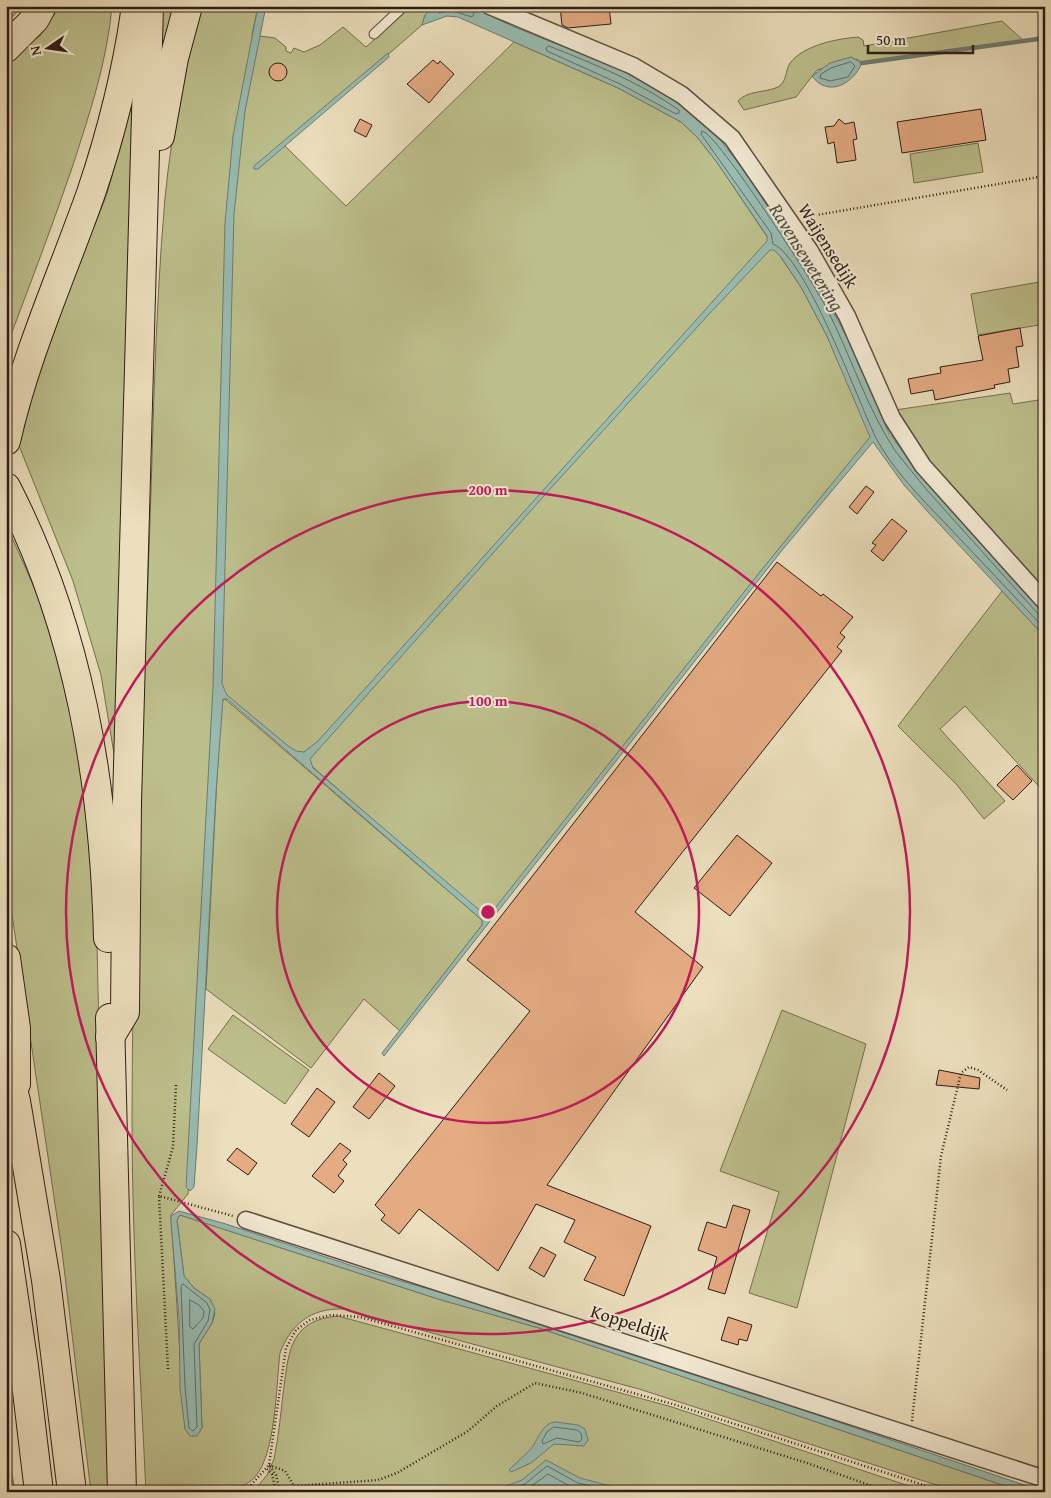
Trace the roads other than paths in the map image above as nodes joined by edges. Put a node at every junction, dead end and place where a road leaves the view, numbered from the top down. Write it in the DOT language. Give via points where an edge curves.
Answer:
graph roads {
  1 [pos="42,6"];
  2 [pos="135,6"];
  3 [pos="149,6"];
  4 [pos="188,6"];
  5 [pos="404,6"];
  6 [pos="490,6"];
  7 [pos="374,34"];
  8 [pos="6,48"];
  9 [pos="143,242"];
  10 [pos="6,441"];
  11 [pos="6,487"];
  12 [pos="1045,602"];
  13 [pos="6,958"];
  14 [pos="110,1037"];
  15 [pos="6,1063"];
  16 [pos="16,1101"];
  17 [pos="246,1220"];
  18 [pos="6,1244"];
  19 [pos="1045,1479"];
  20 [pos="39,1492"];
  21 [pos="72,1492"];
  22 [pos="122,1492"];
  1 -- 8 [label="highway" via="35,19"];
  2 -- 10 [label="highway" via="126,70 110,132 38,335"];
  3 -- 9 [label="highway"];
  4 -- 9 [label="highway" via="174,58"];
  5 -- 7 [label="lane"];
  6 -- 12 [label="street, Waijensedijk" via="632,66 682,95 732,138 810,251 847,316 892,418 923,466"];
  9 -- 14 [label="highway" via="127,802 125,1012"];
  11 -- 14 [label="highway" via="34,545 59,611 75,665 95,765 107,910"];
  13 -- 16 [label="highway" via="16,1028"];
  14 -- 22 [label="highway"];
  15 -- 16 [label="highway"];
  16 -- 21 [label="highway" via="46,1280"];
  17 -- 19 [label="street, Koppeldijk"];
  18 -- 20 [label="highway"];
}
